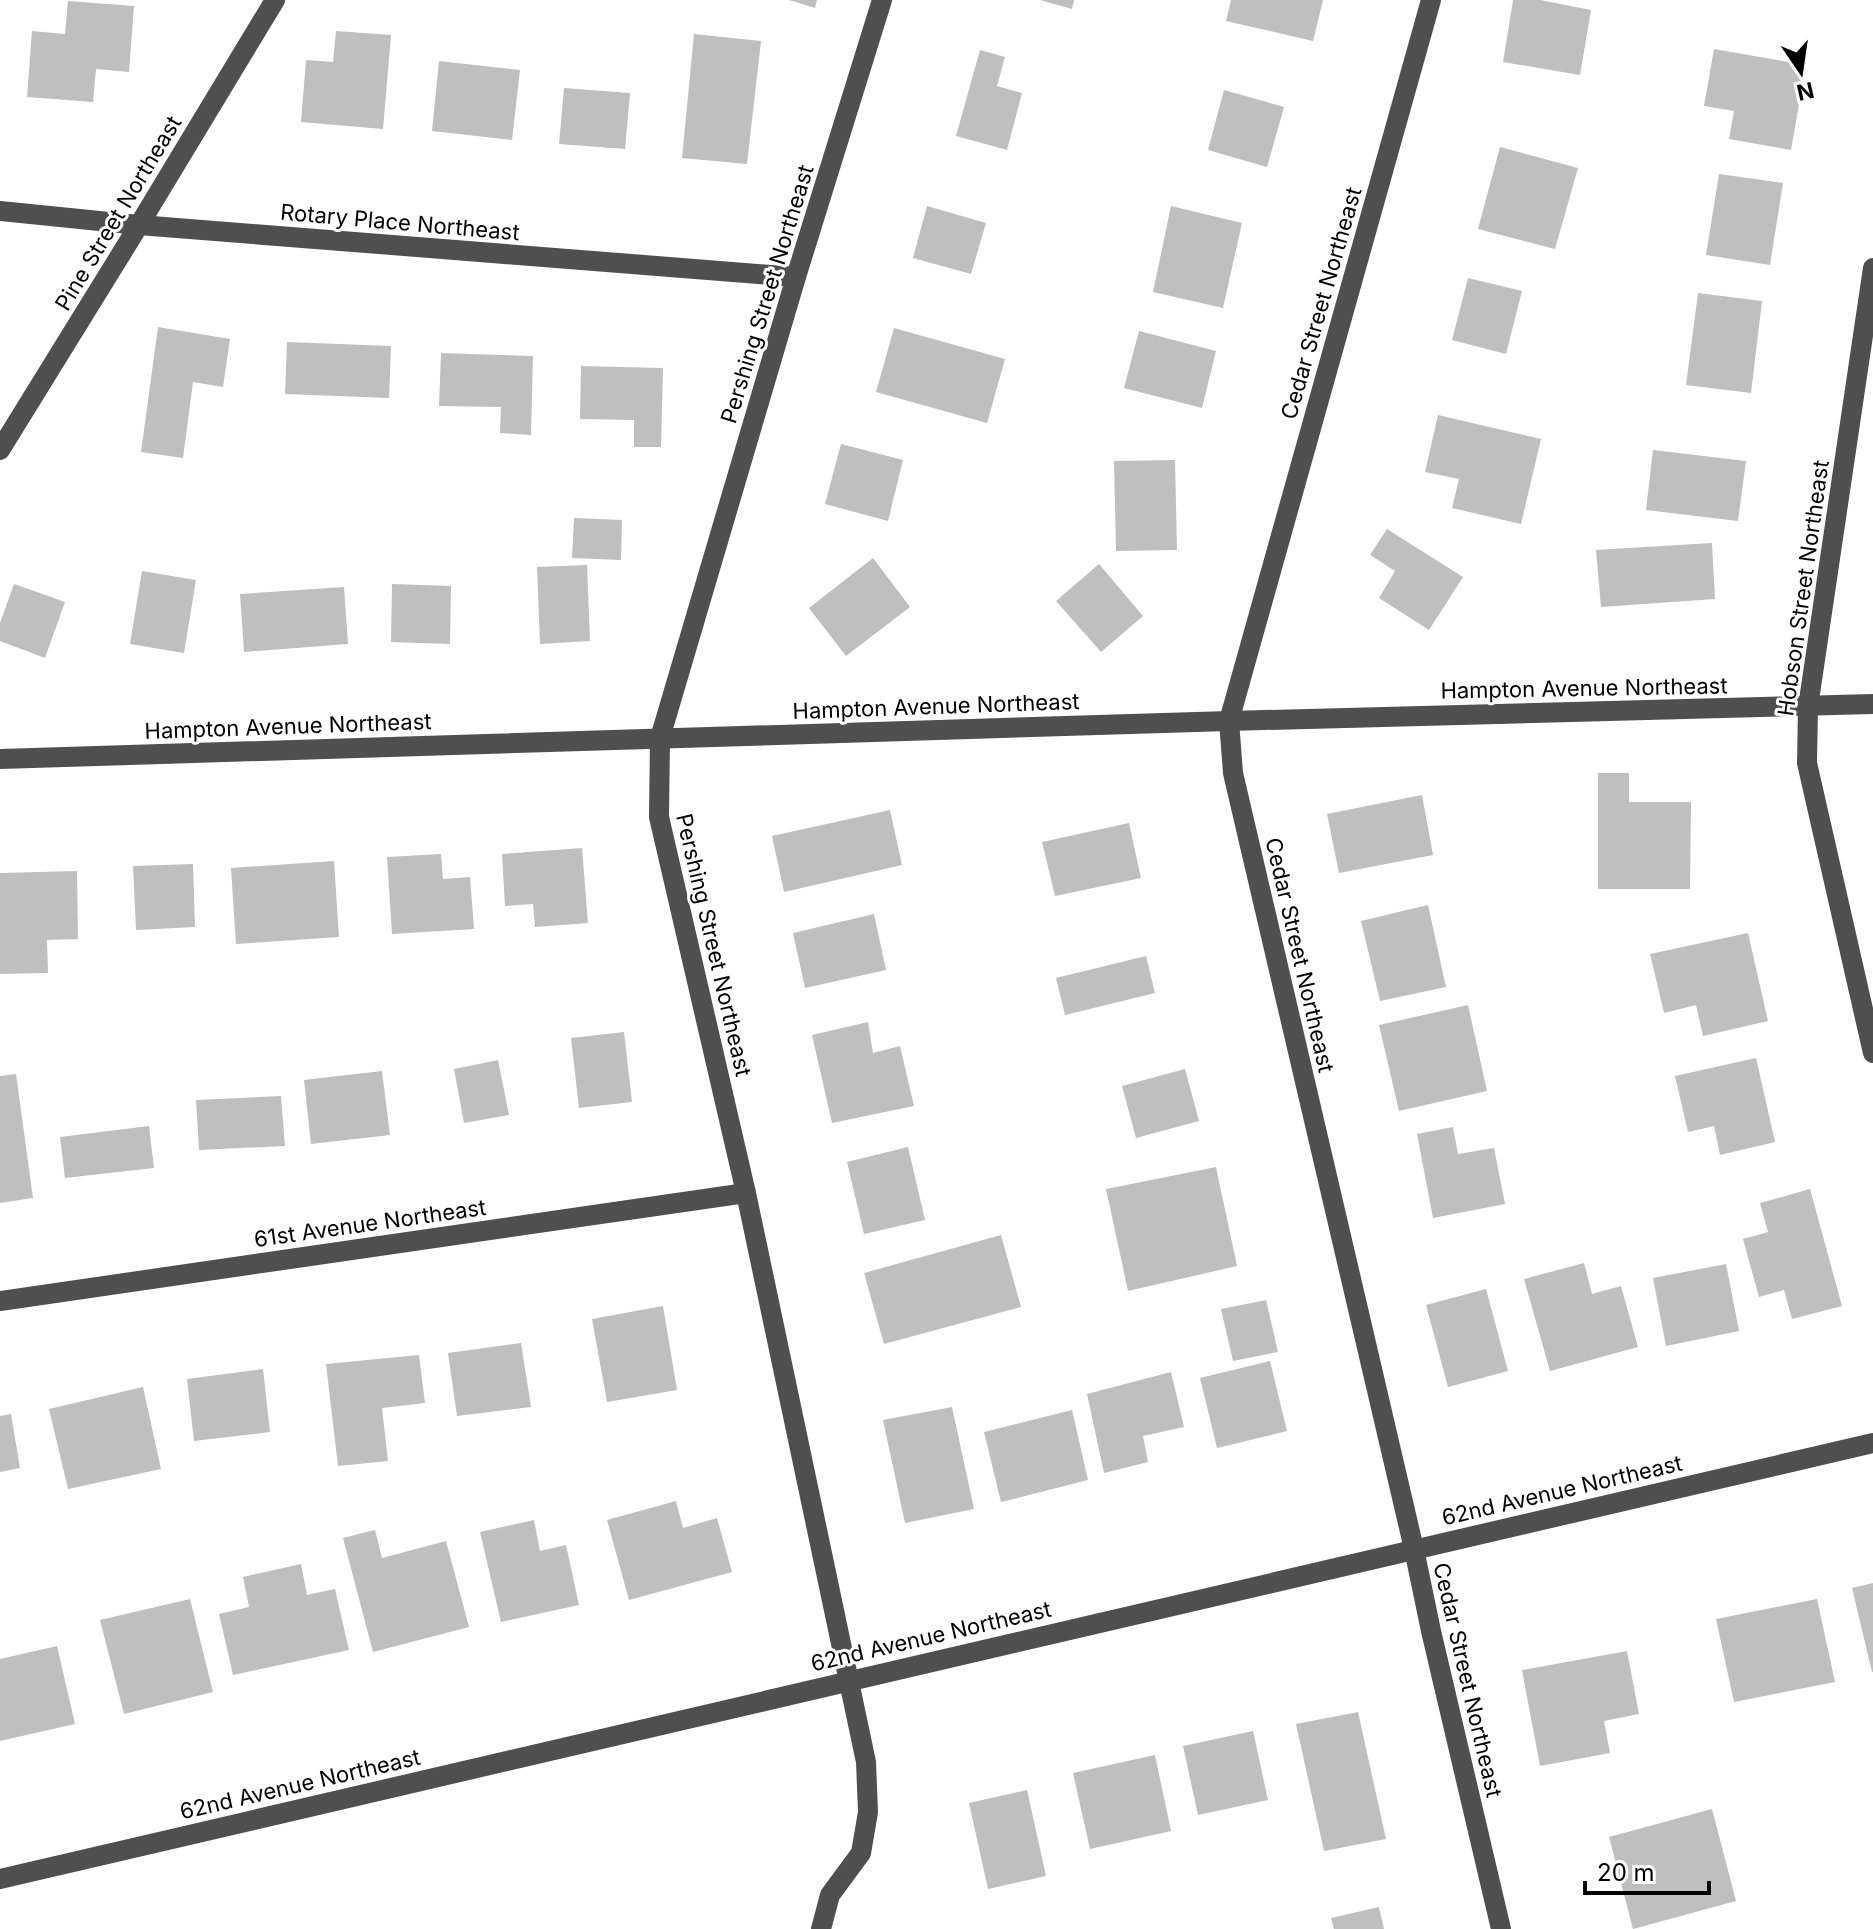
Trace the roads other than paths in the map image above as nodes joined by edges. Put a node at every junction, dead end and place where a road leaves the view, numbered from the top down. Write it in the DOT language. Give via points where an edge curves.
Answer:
graph roads {
  1 [pos="275,0"];
  2 [pos="882,0"];
  3 [pos="1431,0"];
  4 [pos="0,211"];
  5 [pos="139,225"];
  6 [pos="1873,268"];
  7 [pos="796,277"];
  8 [pos="0,450"];
  9 [pos="1873,704"];
  10 [pos="1808,707"];
  11 [pos="1229,721"];
  12 [pos="660,738"];
  13 [pos="0,759"];
  14 [pos="1873,1053"];
  15 [pos="746,1193"];
  16 [pos="0,1301"];
  17 [pos="1873,1443"];
  18 [pos="1414,1549"];
  19 [pos="847,1680"];
  20 [pos="0,1879"];
  21 [pos="821,1929"];
  22 [pos="1501,1929"];
  1 -- 5 [label="street, Pine Street Northeast"];
  2 -- 7 [label="street, Pershing Street Northeast"];
  3 -- 11 [label="street, Cedar Street Northeast"];
  4 -- 5 [label="street, Rotary Place Northeast"];
  5 -- 7 [label="street, Rotary Place Northeast"];
  5 -- 8 [label="street, Pine Street Northeast"];
  6 -- 10 [label="street, Hobson Street Northeast"];
  7 -- 12 [label="street, Pershing Street Northeast"];
  9 -- 10 [label="street, Hampton Avenue Northeast"];
  10 -- 11 [label="street, Hampton Avenue Northeast"];
  10 -- 14 [label="street, Hobson Street Northeast" via="1807,763"];
  11 -- 12 [label="street, Hampton Avenue Northeast"];
  11 -- 18 [label="street, Cedar Street Northeast" via="1233,773"];
  12 -- 13 [label="street, Hampton Avenue Northeast"];
  12 -- 15 [label="street, Pershing Street Northeast" via="659,817"];
  15 -- 16 [label="street, 61st Avenue Northeast"];
  15 -- 19 [label="street, Pershing Street Northeast"];
  17 -- 18 [label="street, 62nd Avenue Northeast"];
  18 -- 19 [label="street, 62nd Avenue Northeast"];
  18 -- 22 [label="street, Cedar Street Northeast"];
  19 -- 20 [label="street, 62nd Avenue Northeast"];
  19 -- 21 [label="street, Pershing Street Northeast" via="866,1762 868,1812 861,1853 830,1895"];
}
